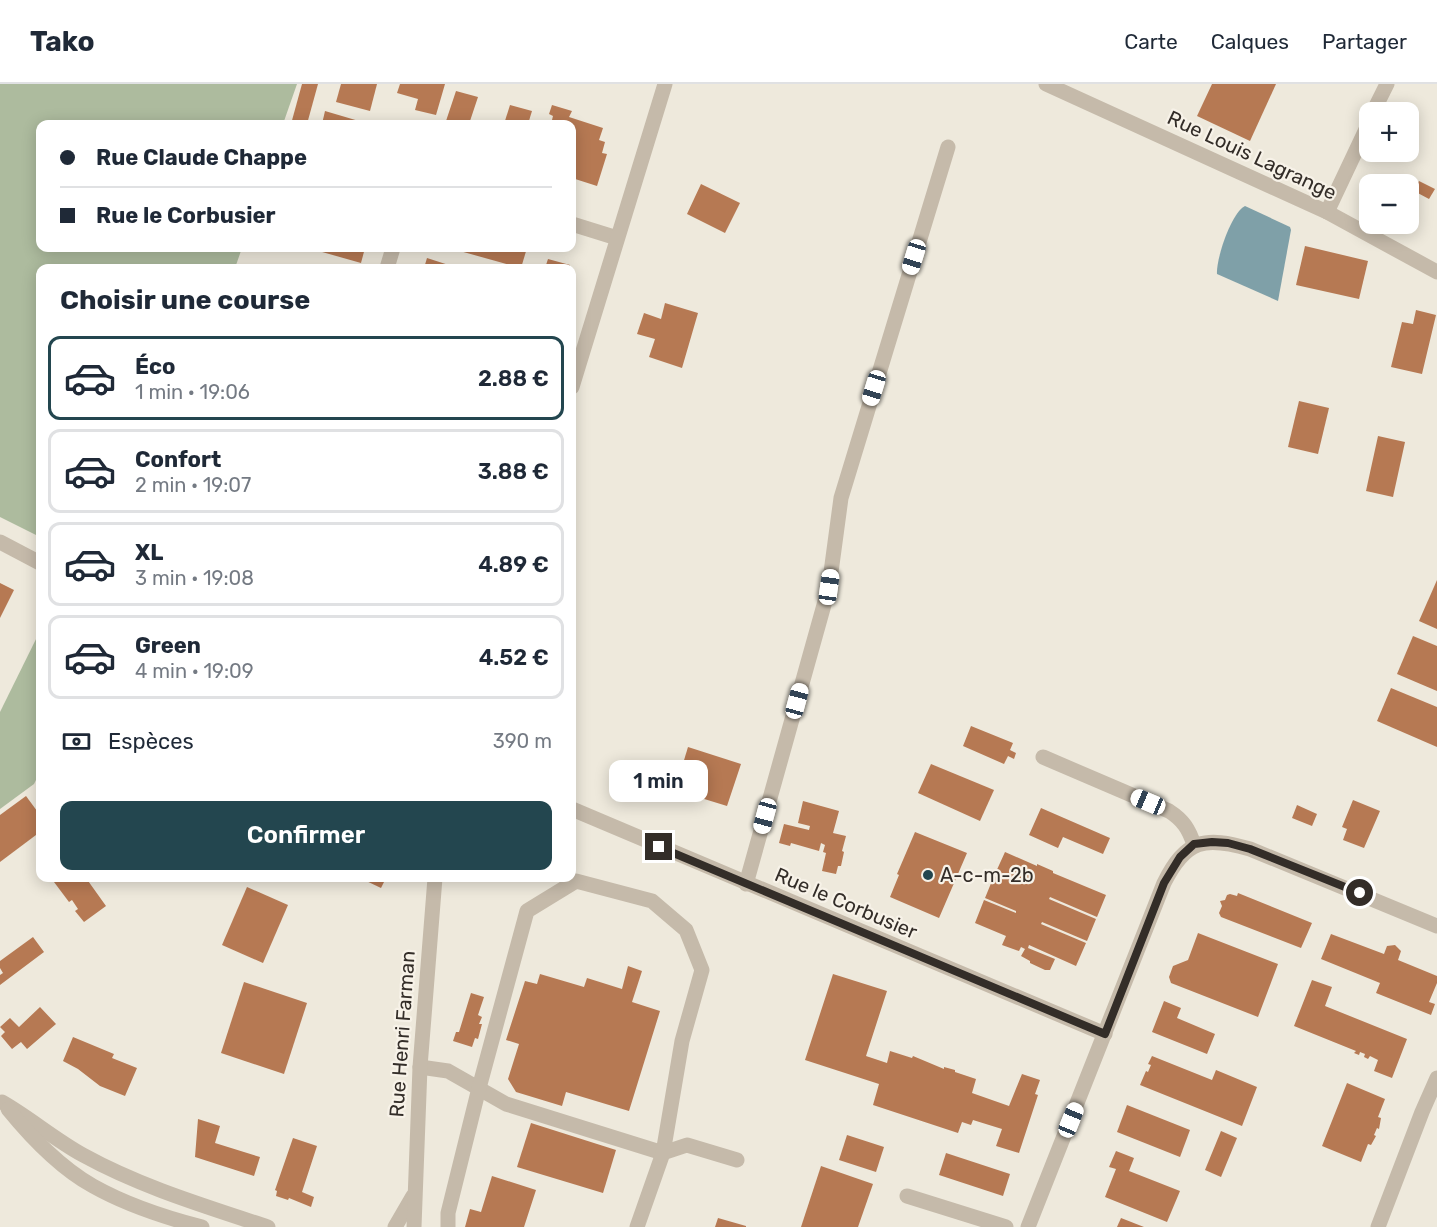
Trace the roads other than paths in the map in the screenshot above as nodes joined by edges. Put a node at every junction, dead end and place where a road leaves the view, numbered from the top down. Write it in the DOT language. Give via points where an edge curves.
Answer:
graph roads {
  1 [pos="665,84"];
  2 [pos="1046,84"];
  3 [pos="1387,84"];
  4 [pos="1378,102"];
  5 [pos="1359,144"];
  6 [pos="948,147"];
  7 [pos="1327,212"];
  8 [pos="576,225"];
  9 [pos="617,238"];
  10 [pos="1437,272"];
  11 [pos="576,374"];
  12 [pos="0,542"];
  13 [pos="36,561"];
  14 [pos="1043,757"];
  15 [pos="576,811"];
  16 [pos="1194,844"];
  17 [pos="576,881"];
  18 [pos="435,882"];
  19 [pos="574,882"];
  20 [pos="746,884"];
  21 [pos="1437,926"];
  22 [pos="1105,1034"];
  23 [pos="420,1067"];
  24 [pos="1437,1078"];
  25 [pos="478,1088"];
  26 [pos="1,1101"];
  27 [pos="663,1153"];
  28 [pos="737,1160"];
  29 [pos="414,1193"];
  30 [pos="907,1196"];
  31 [pos="197,1203"];
  32 [pos="193,1226"];
  33 [pos="268,1227"];
  34 [pos="395,1227"];
  35 [pos="414,1227"];
  36 [pos="448,1227"];
  37 [pos="637,1227"];
  38 [pos="1006,1227"];
  39 [pos="1028,1227"];
  40 [pos="1378,1227"];
  1 -- 9 [label="street"];
  2 -- 7 [label="street, Rue Louis Lagrange"];
  3 -- 4 [label="street"];
  5 -- 7 [label="street"];
  6 -- 20 [label="street" via="841,498 829,587"];
  7 -- 10 [label="street, Rue Louis Lagrange"];
  8 -- 9 [label="street"];
  9 -- 11 [label="street"];
  12 -- 13 [label="street"];
  14 -- 16 [label="street" via="1169,811 1180,818"];
  15 -- 20 [label="street, Rue le Corbusier"];
  16 -- 21 [label="street" via="1228,843 1250,849"];
  16 -- 22 [label="street" via="1180,857 1164,883"];
  17 -- 27 [label="street" via="652,901 686,930 702,970 682,1041"];
  18 -- 23 [label="street, Rue Henri Farman"];
  19 -- 25 [label="street" via="527,911"];
  20 -- 22 [label="street, Rue le Corbusier"];
  22 -- 39 [label="street"];
  23 -- 25 [label="street" via="448,1071"];
  23 -- 29 [label="street, Rue Henri Farman"];
  24 -- 40 [label="street"];
  25 -- 27 [label="street" via="506,1104"];
  25 -- 36 [label="street"];
  26 -- 31 [label="street" via="93,1160"];
  26 -- 32 [label="street" via="21,1125 81,1178 116,1197"];
  27 -- 28 [label="street" via="687,1144"];
  27 -- 37 [label="street"];
  29 -- 34 [label="street, Rue Henri Farman"];
  29 -- 35 [label="street, Rue Henri Farman"];
  30 -- 38 [label="street"];
  31 -- 32 [label="street"];
  31 -- 33 [label="street"];
}
